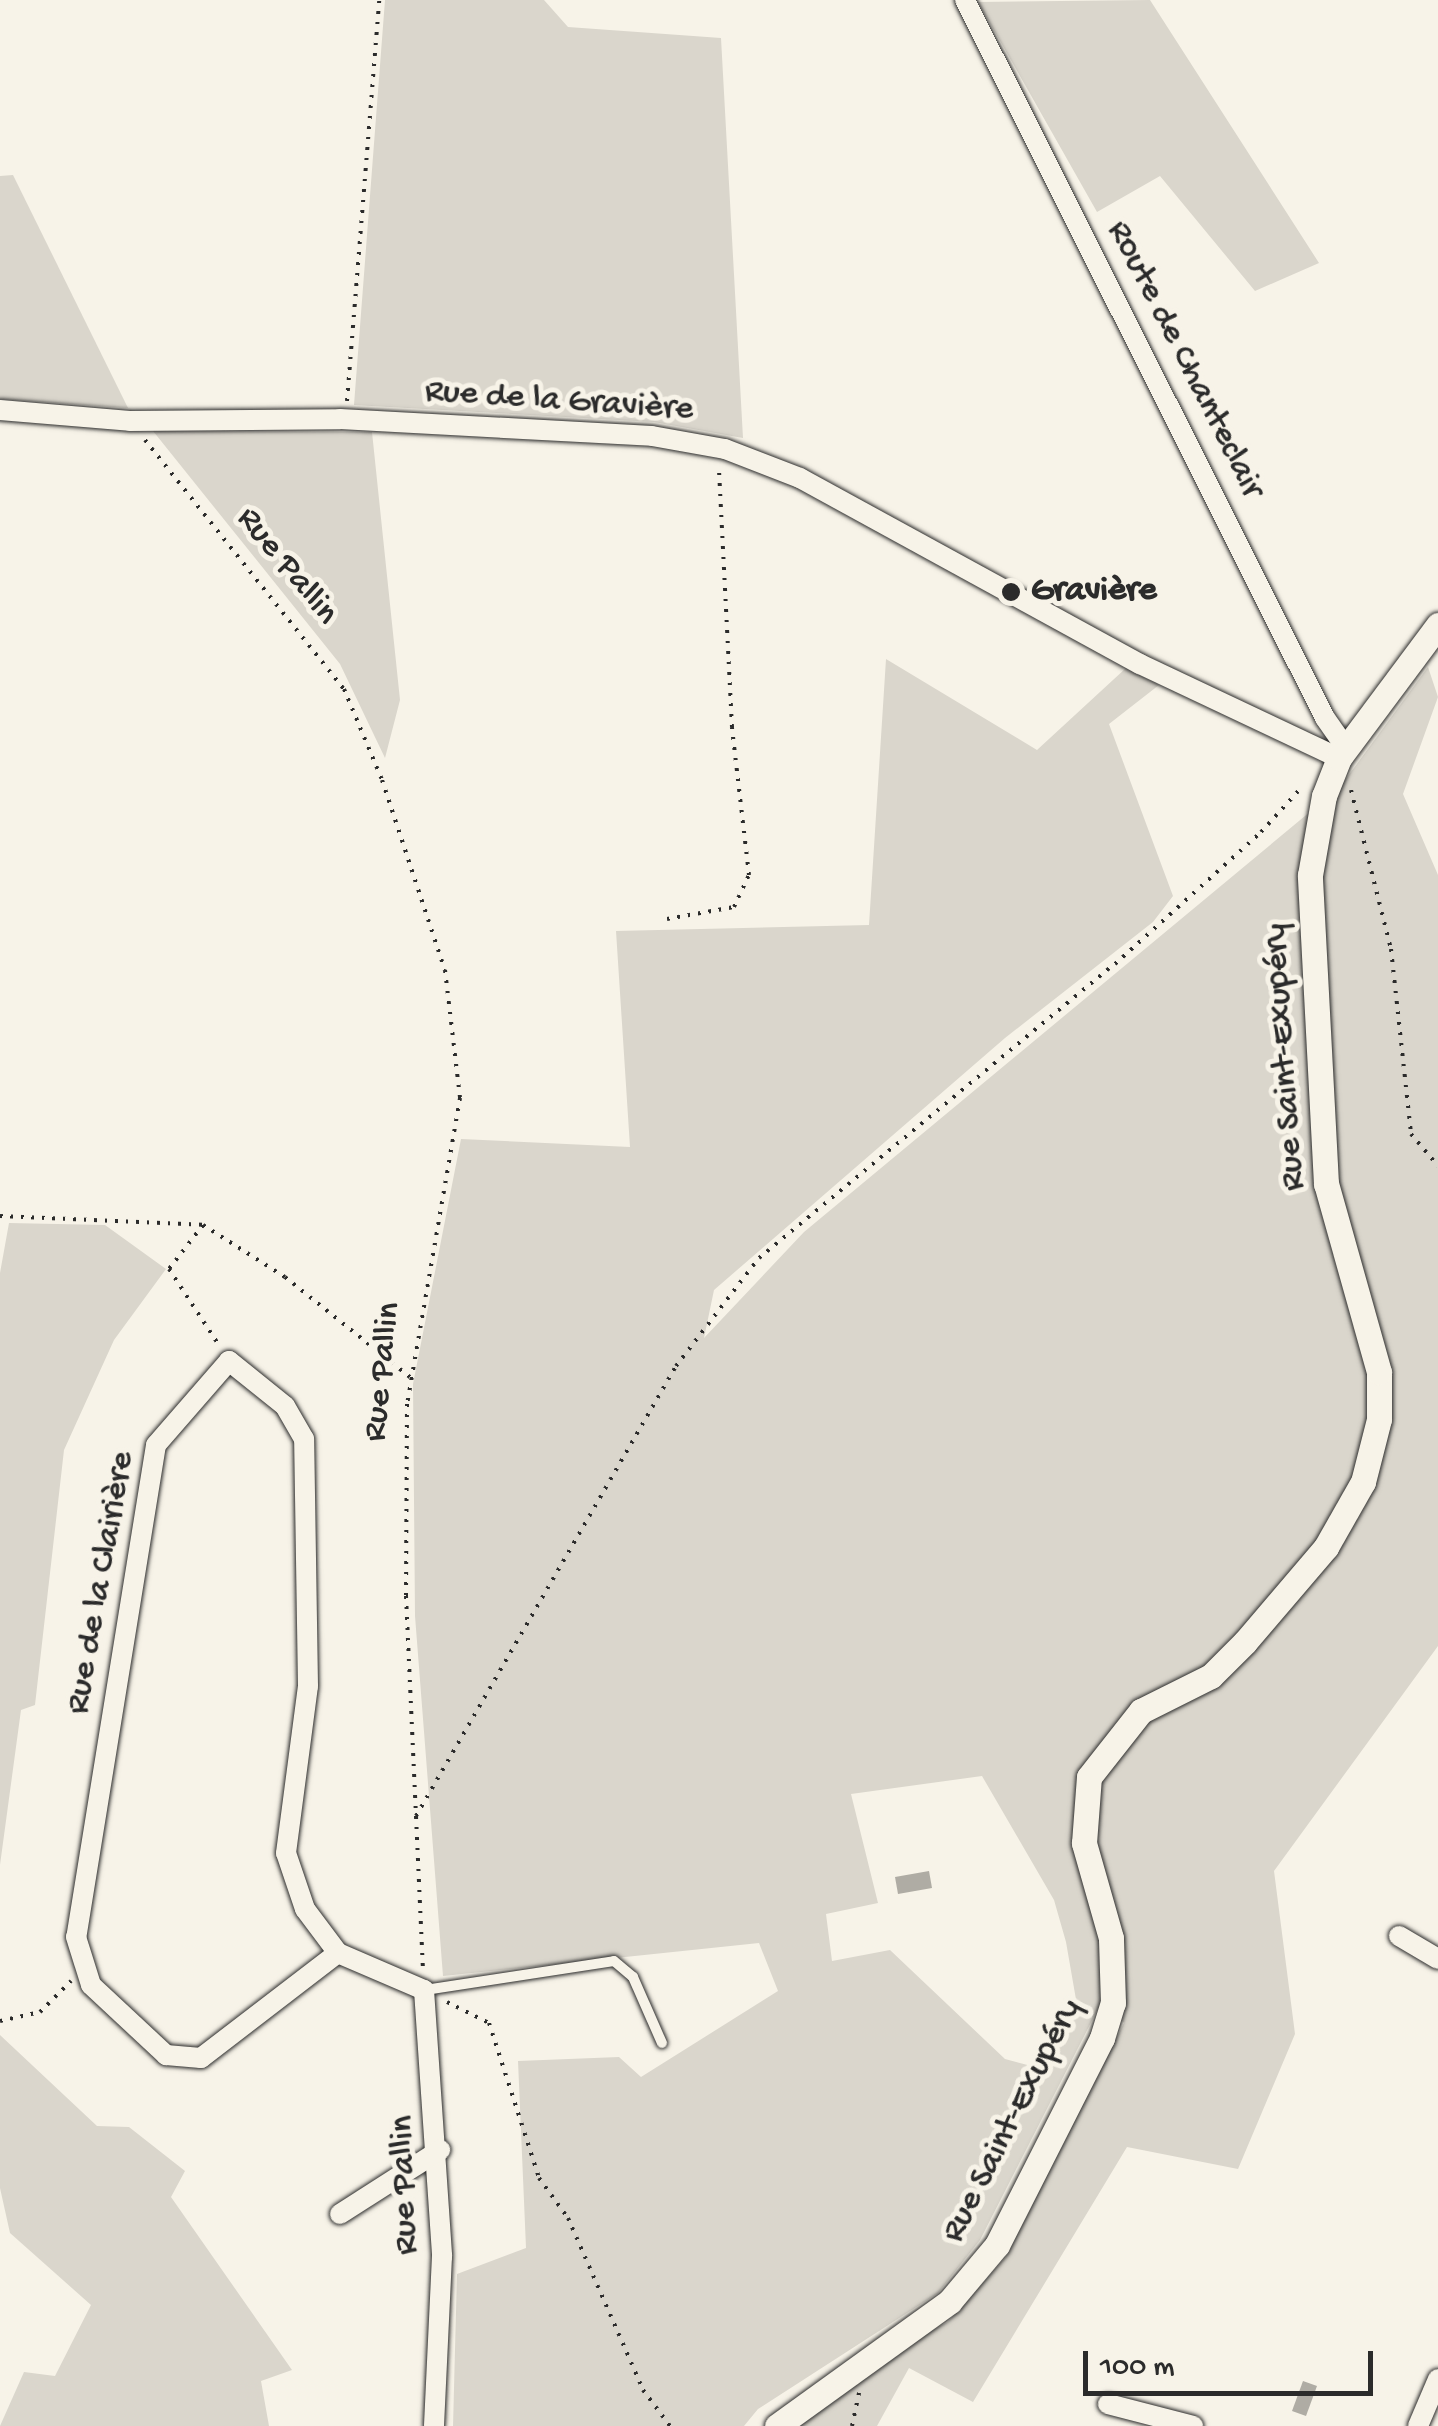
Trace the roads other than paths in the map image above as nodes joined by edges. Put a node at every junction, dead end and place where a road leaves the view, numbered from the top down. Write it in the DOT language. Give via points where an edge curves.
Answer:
graph roads {
  1 [pos="965,0"];
  2 [pos="0,410"];
  3 [pos="1438,625"];
  4 [pos="1342,752"];
  5 [pos="1399,1936"];
  6 [pos="338,1954"];
  7 [pos="1438,1958"];
  8 [pos="424,1990"];
  9 [pos="662,2043"];
  10 [pos="440,2150"];
  11 [pos="340,2214"];
  12 [pos="1438,2379"];
  13 [pos="1108,2404"];
  14 [pos="434,2426"];
  15 [pos="777,2426"];
  16 [pos="1193,2426"];
  17 [pos="1418,2426"];
  1 -- 4 [label="street, Route de Chanteclair"];
  2 -- 4 [label="street, Rue de la Gravière" via="130,420 340,419 652,436 725,449 800,478 1140,664"];
  3 -- 4 [label="street, Rue Saint-Exupéry"];
  4 -- 15 [label="street, Rue Saint-Exupéry" via="1324,796 1310,875 1322,1154 1379,1372 1373,1454 1326,1547 1245,1642 1212,1676 1141,1712 1089,1777 1084,1843 1111,1938 1113,2003 1102,2038 996,2245 939,2310"];
  5 -- 7 [label="street"];
  6 -- 6 [label="street, Rue de la Clairière" via="201,2058 166,2055 92,1984 76,1937 156,1445 229,1361 284,1406 304,1439 308,1686 286,1853 305,1909"];
  6 -- 8 [label="street"];
  8 -- 9 [label="lane" via="614,1961 633,1977"];
  8 -- 10 [label="street, Rue Pallin"];
  10 -- 11 [label="street"];
  10 -- 14 [label="street, Rue Pallin"];
  12 -- 17 [label="street"];
  13 -- 16 [label="street"];
}
